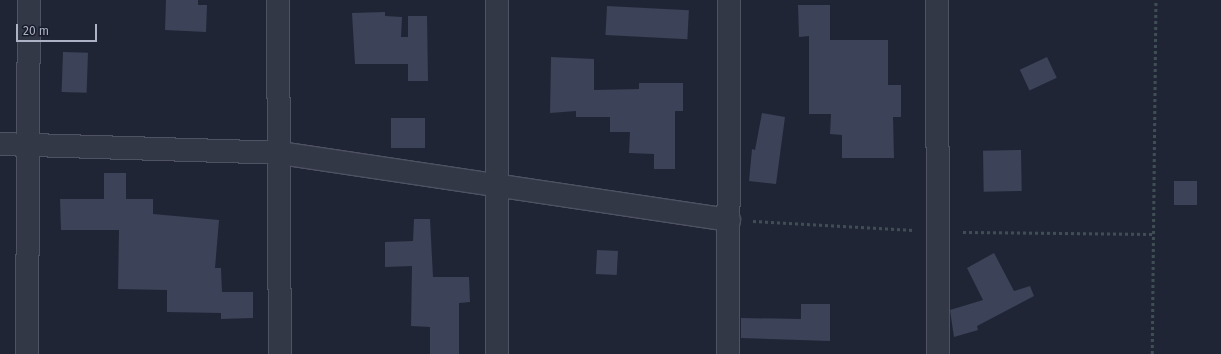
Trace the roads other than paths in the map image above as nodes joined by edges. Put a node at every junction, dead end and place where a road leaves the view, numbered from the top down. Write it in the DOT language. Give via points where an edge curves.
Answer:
graph roads {
  1 [pos="29,0"];
  2 [pos="278,0"];
  3 [pos="497,0"];
  4 [pos="729,0"];
  5 [pos="937,0"];
  6 [pos="0,144"];
  7 [pos="26,146"];
  8 [pos="280,153"];
  9 [pos="497,186"];
  10 [pos="729,220"];
  11 [pos="27,354"];
  12 [pos="280,354"];
  13 [pos="496,354"];
  14 [pos="728,354"];
  15 [pos="938,354"];
  1 -- 7 [label="street"];
  2 -- 8 [label="street"];
  3 -- 9 [label="street"];
  4 -- 10 [label="street"];
  5 -- 15 [label="street"];
  6 -- 7 [label="street"];
  7 -- 8 [label="street"];
  7 -- 11 [label="street"];
  8 -- 9 [label="street"];
  8 -- 12 [label="street"];
  9 -- 10 [label="street"];
  9 -- 13 [label="street"];
  10 -- 14 [label="street"];
}
